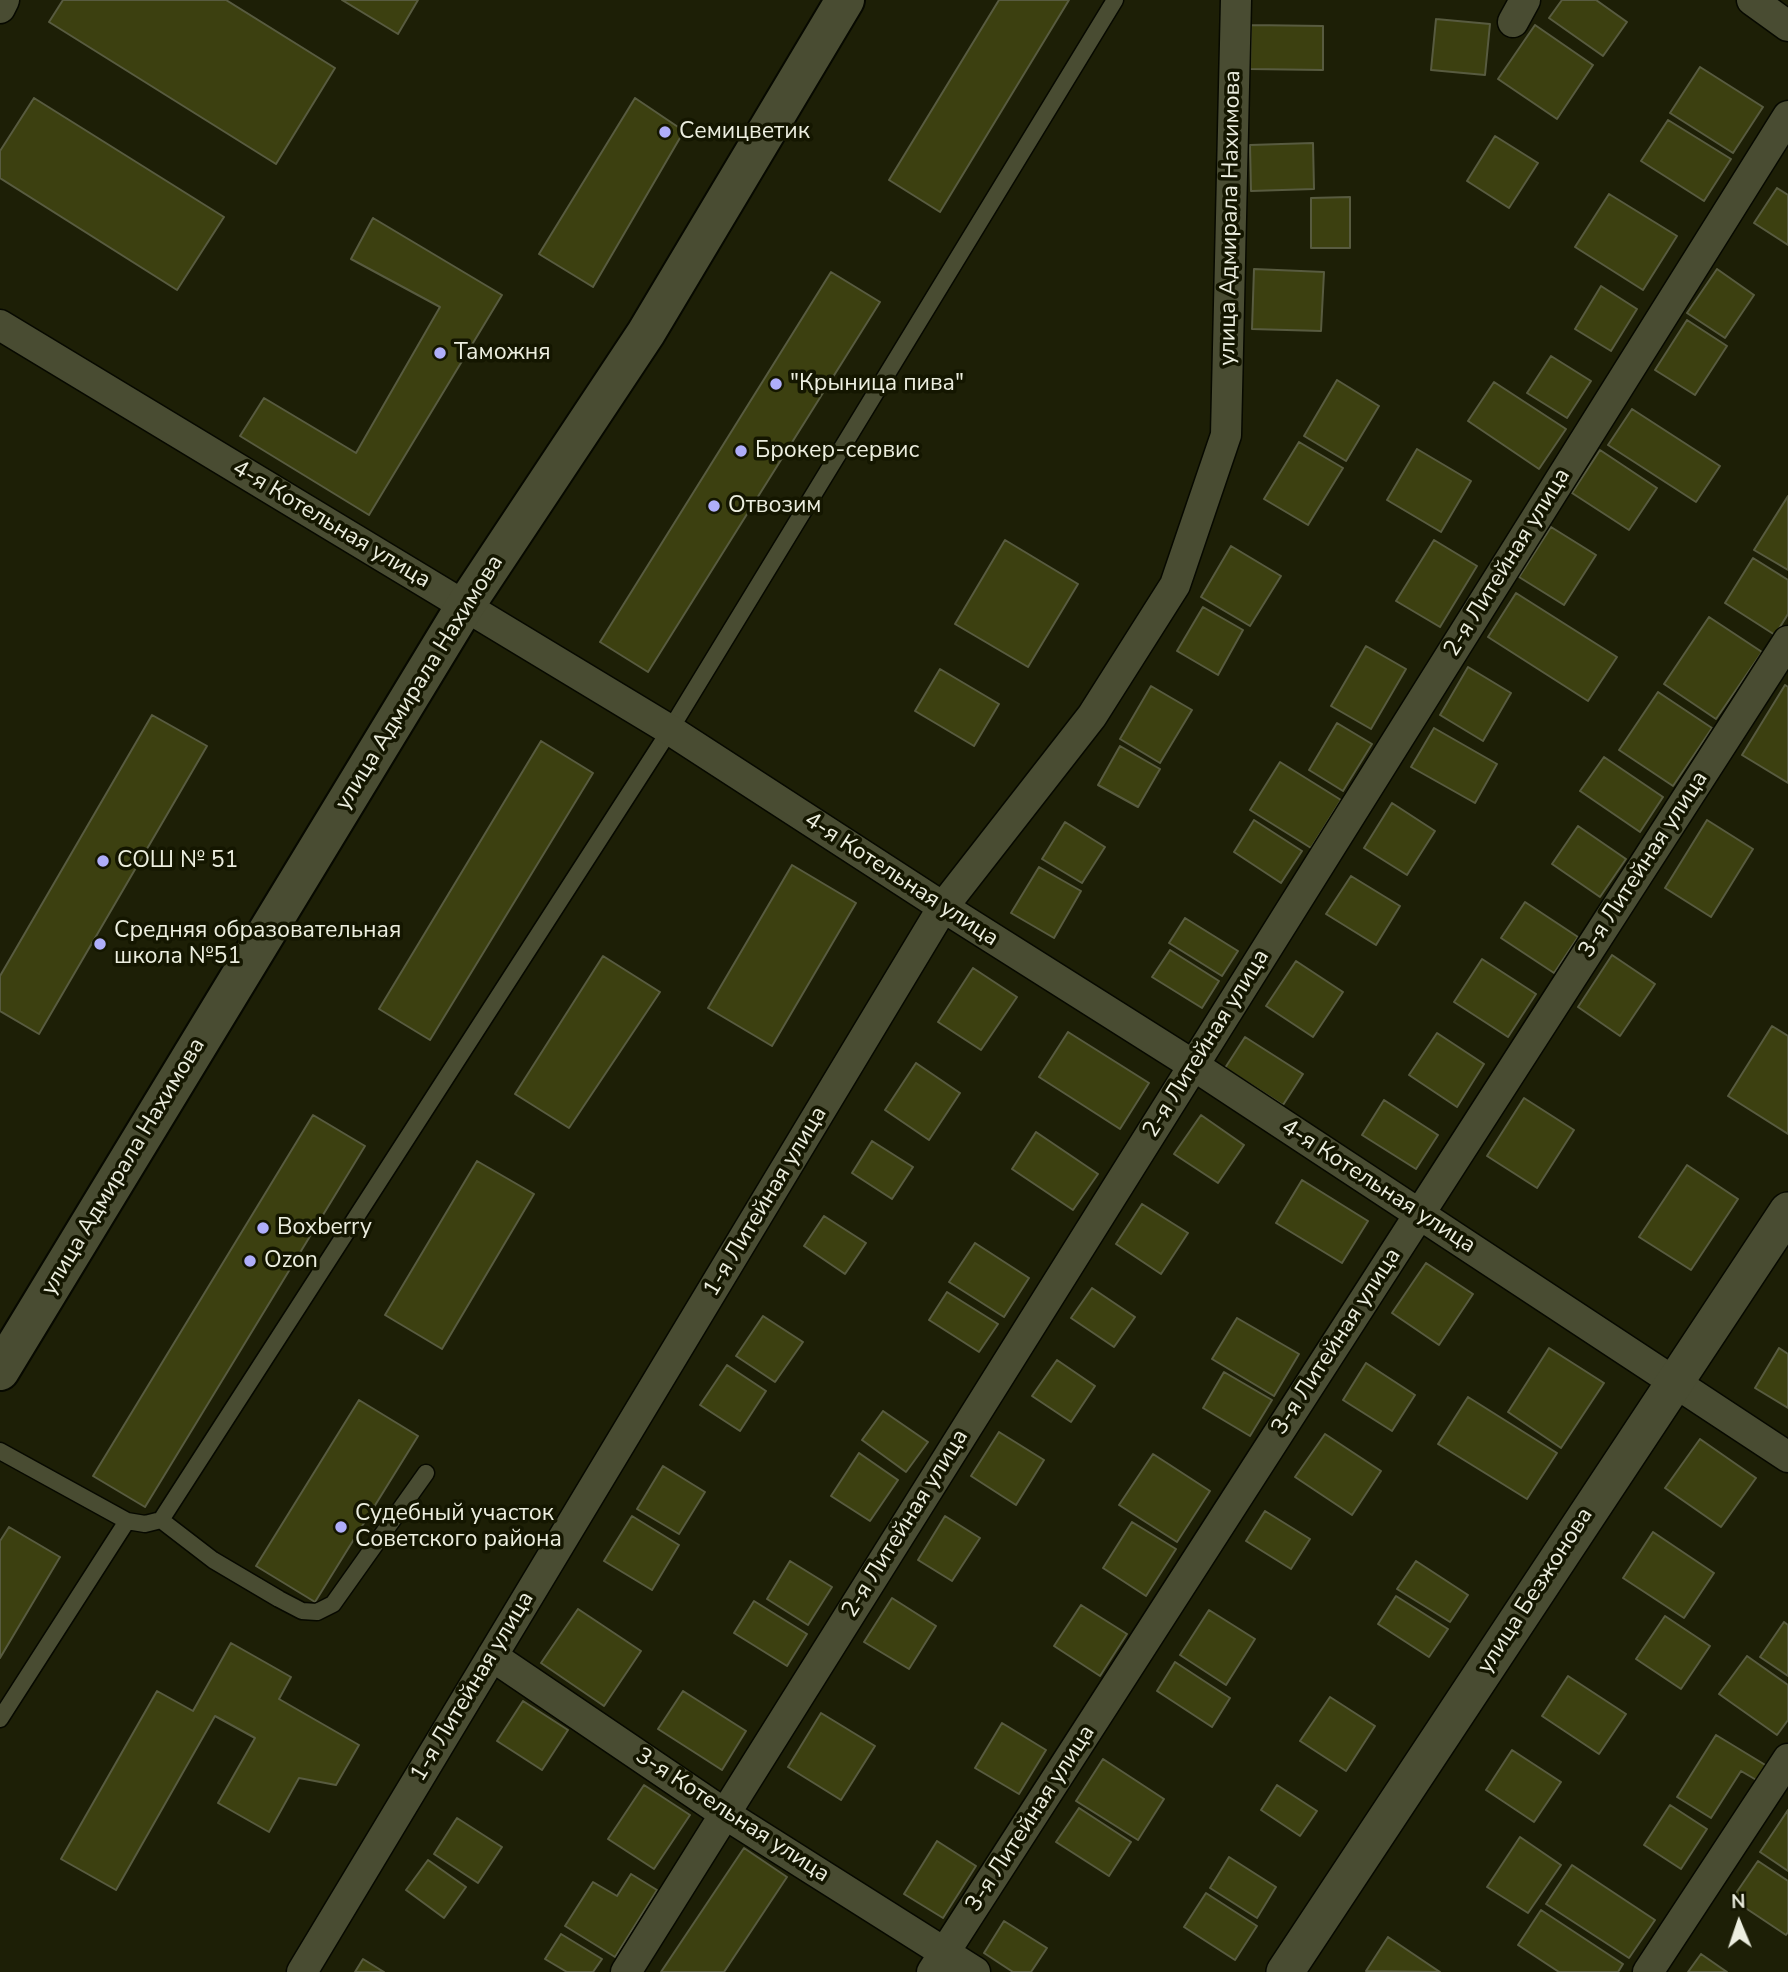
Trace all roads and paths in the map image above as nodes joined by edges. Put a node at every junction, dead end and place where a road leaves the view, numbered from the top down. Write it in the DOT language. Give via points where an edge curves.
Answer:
graph roads {
  1 [pos="4,0"];
  2 [pos="845,0"];
  3 [pos="1115,0"];
  4 [pos="1236,0"];
  5 [pos="1752,0"];
  6 [pos="0,8"];
  7 [pos="1788,26"];
  8 [pos="1788,116"];
  9 [pos="0,325"];
  10 [pos="1226,435"];
  11 [pos="465,606"];
  12 [pos="1788,641"];
  13 [pos="670,730"];
  14 [pos="943,907"];
  15 [pos="1194,1065"];
  16 [pos="1788,1211"];
  17 [pos="1420,1214"];
  18 [pos="0,1371"];
  19 [pos="1675,1382"];
  20 [pos="0,1451"];
  21 [pos="1788,1457"];
  22 [pos="426,1473"];
  23 [pos="161,1520"];
  24 [pos="127,1521"];
  25 [pos="492,1656"];
  26 [pos="0,1719"];
  27 [pos="1788,1759"];
  28 [pos="725,1814"];
  29 [pos="938,1962"];
  30 [pos="302,1972"];
  31 [pos="626,1972"];
  32 [pos="975,1972"];
  33 [pos="1285,1972"];
  34 [pos="1648,1972"];
  1 -- 6 [label="street"];
  2 -- 11 [label="main road, улица Адмирала Нахимова" via="646,333"];
  3 -- 13 [label="lane"];
  4 -- 10 [label="street, улица Адмирала Нахимова"];
  5 -- 7 [label="street"];
  8 -- 15 [label="street, 2-я Литейная улица"];
  9 -- 11 [label="street, 4-я Котельная улица"];
  10 -- 14 [label="street, 1-я Литейная улица" via="1175,585 1092,716"];
  11 -- 13 [label="street, 4-я Котельная улица"];
  11 -- 18 [label="main road, улица Адмирала Нахимова"];
  12 -- 17 [label="street, 3-я Литейная улица"];
  13 -- 14 [label="street, 4-я Котельная улица"];
  13 -- 23 [label="lane"];
  14 -- 15 [label="street, 4-я Котельная улица"];
  14 -- 25 [label="street, 1-я Литейная улица"];
  15 -- 17 [label="street, 4-я Котельная улица"];
  15 -- 28 [label="street, 2-я Литейная улица"];
  16 -- 19 [label="street, улица Безжонова"];
  17 -- 19 [label="street, 4-я Котельная улица"];
  17 -- 29 [label="street, 3-я Литейная улица"];
  19 -- 21 [label="street, 4-я Котельная улица"];
  19 -- 33 [label="street, улица Безжонова"];
  20 -- 24 [label="lane"];
  22 -- 23 [label="lane" via="333,1604 317,1612 302,1611 279,1600 213,1560"];
  23 -- 24 [label="lane" via="145,1524"];
  24 -- 26 [label="lane"];
  25 -- 28 [label="street, 3-я Котельная улица"];
  25 -- 30 [label="street, 1-я Литейная улица"];
  27 -- 34 [label="street"];
  28 -- 29 [label="street, 3-я Котельная улица"];
  28 -- 31 [label="street, 2-я Литейная улица"];
  29 -- 32 [label="street, 3-я Котельная улица"];
}
